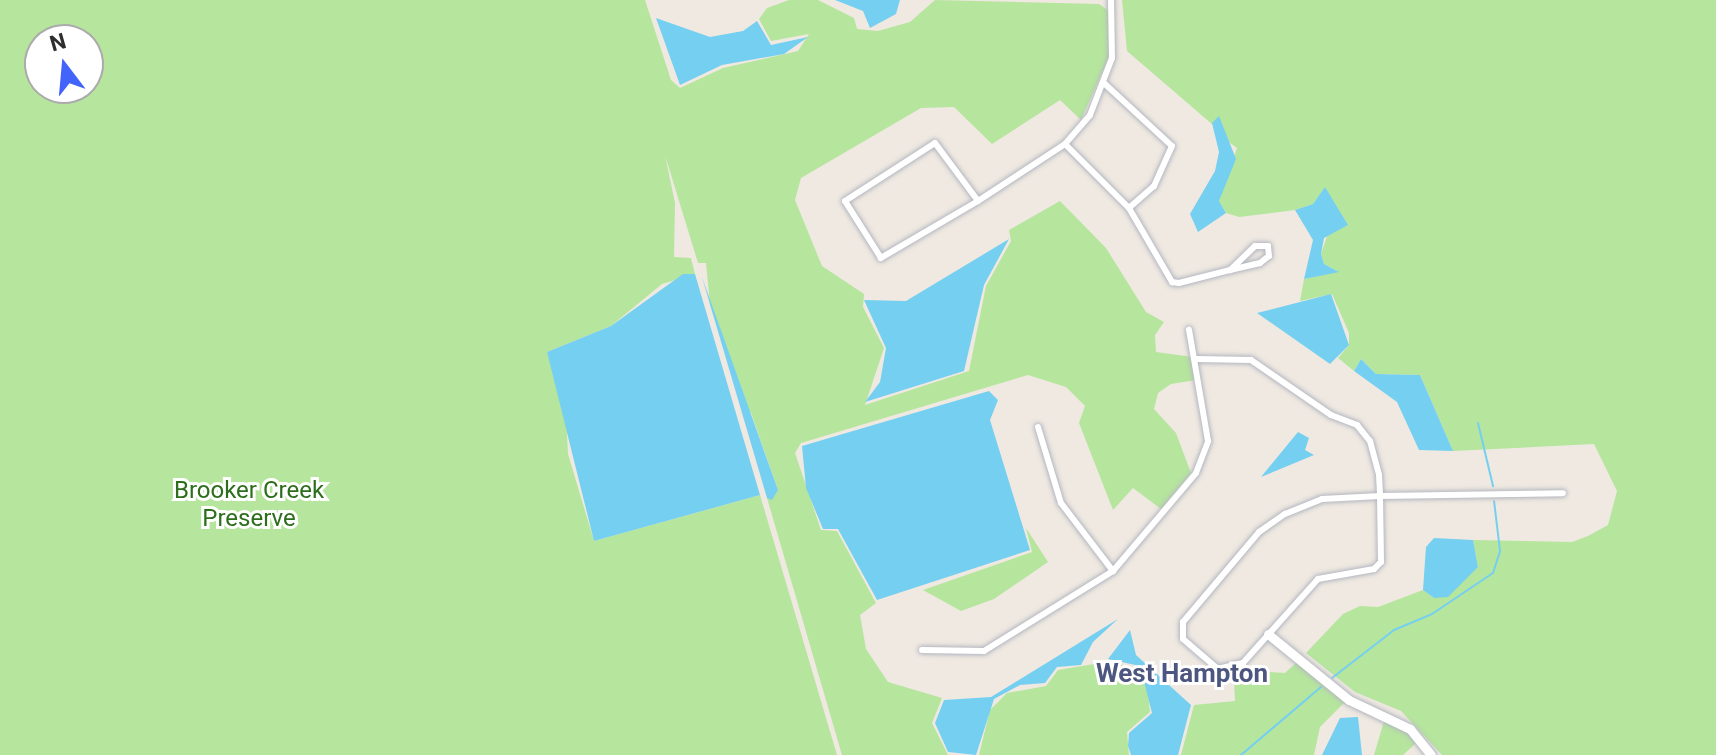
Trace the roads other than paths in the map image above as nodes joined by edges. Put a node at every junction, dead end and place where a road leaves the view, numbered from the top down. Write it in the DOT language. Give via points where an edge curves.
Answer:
graph roads {
  1 [pos="1111,0"];
  2 [pos="1105,84"];
  3 [pos="1065,144"];
  4 [pos="978,201"];
  5 [pos="1129,208"];
  6 [pos="1230,270"];
  7 [pos="1189,330"];
  8 [pos="1197,359"];
  9 [pos="1038,427"];
  10 [pos="1563,493"];
  11 [pos="1380,496"];
  12 [pos="1113,571"];
  13 [pos="1268,634"];
  14 [pos="922,650"];
  15 [pos="1431,755"];
  1 -- 2 [label="street" via="1112,58"];
  2 -- 3 [label="street"];
  2 -- 5 [label="street" via="1172,146 1154,186"];
  3 -- 4 [label="street"];
  3 -- 5 [label="street"];
  4 -- 4 [label="street" via="881,258 845,201 935,143"];
  5 -- 6 [label="street" via="1172,282"];
  6 -- 6 [label="street" via="1255,246 1268,246 1266,260"];
  7 -- 8 [label="street"];
  8 -- 11 [label="street" via="1251,360 1331,415 1357,425 1370,441"];
  8 -- 12 [label="street" via="1205,457"];
  9 -- 12 [label="street" via="1061,503"];
  10 -- 11 [label="street"];
  11 -- 13 [label="street" via="1381,562 1374,569 1318,579"];
  11 -- 13 [label="street" via="1322,499 1285,514 1259,532 1181,629 1210,665 1227,670 1243,663"];
  12 -- 14 [label="street" via="984,651"];
  13 -- 15 [label="street" via="1349,700 1410,729"];
}
